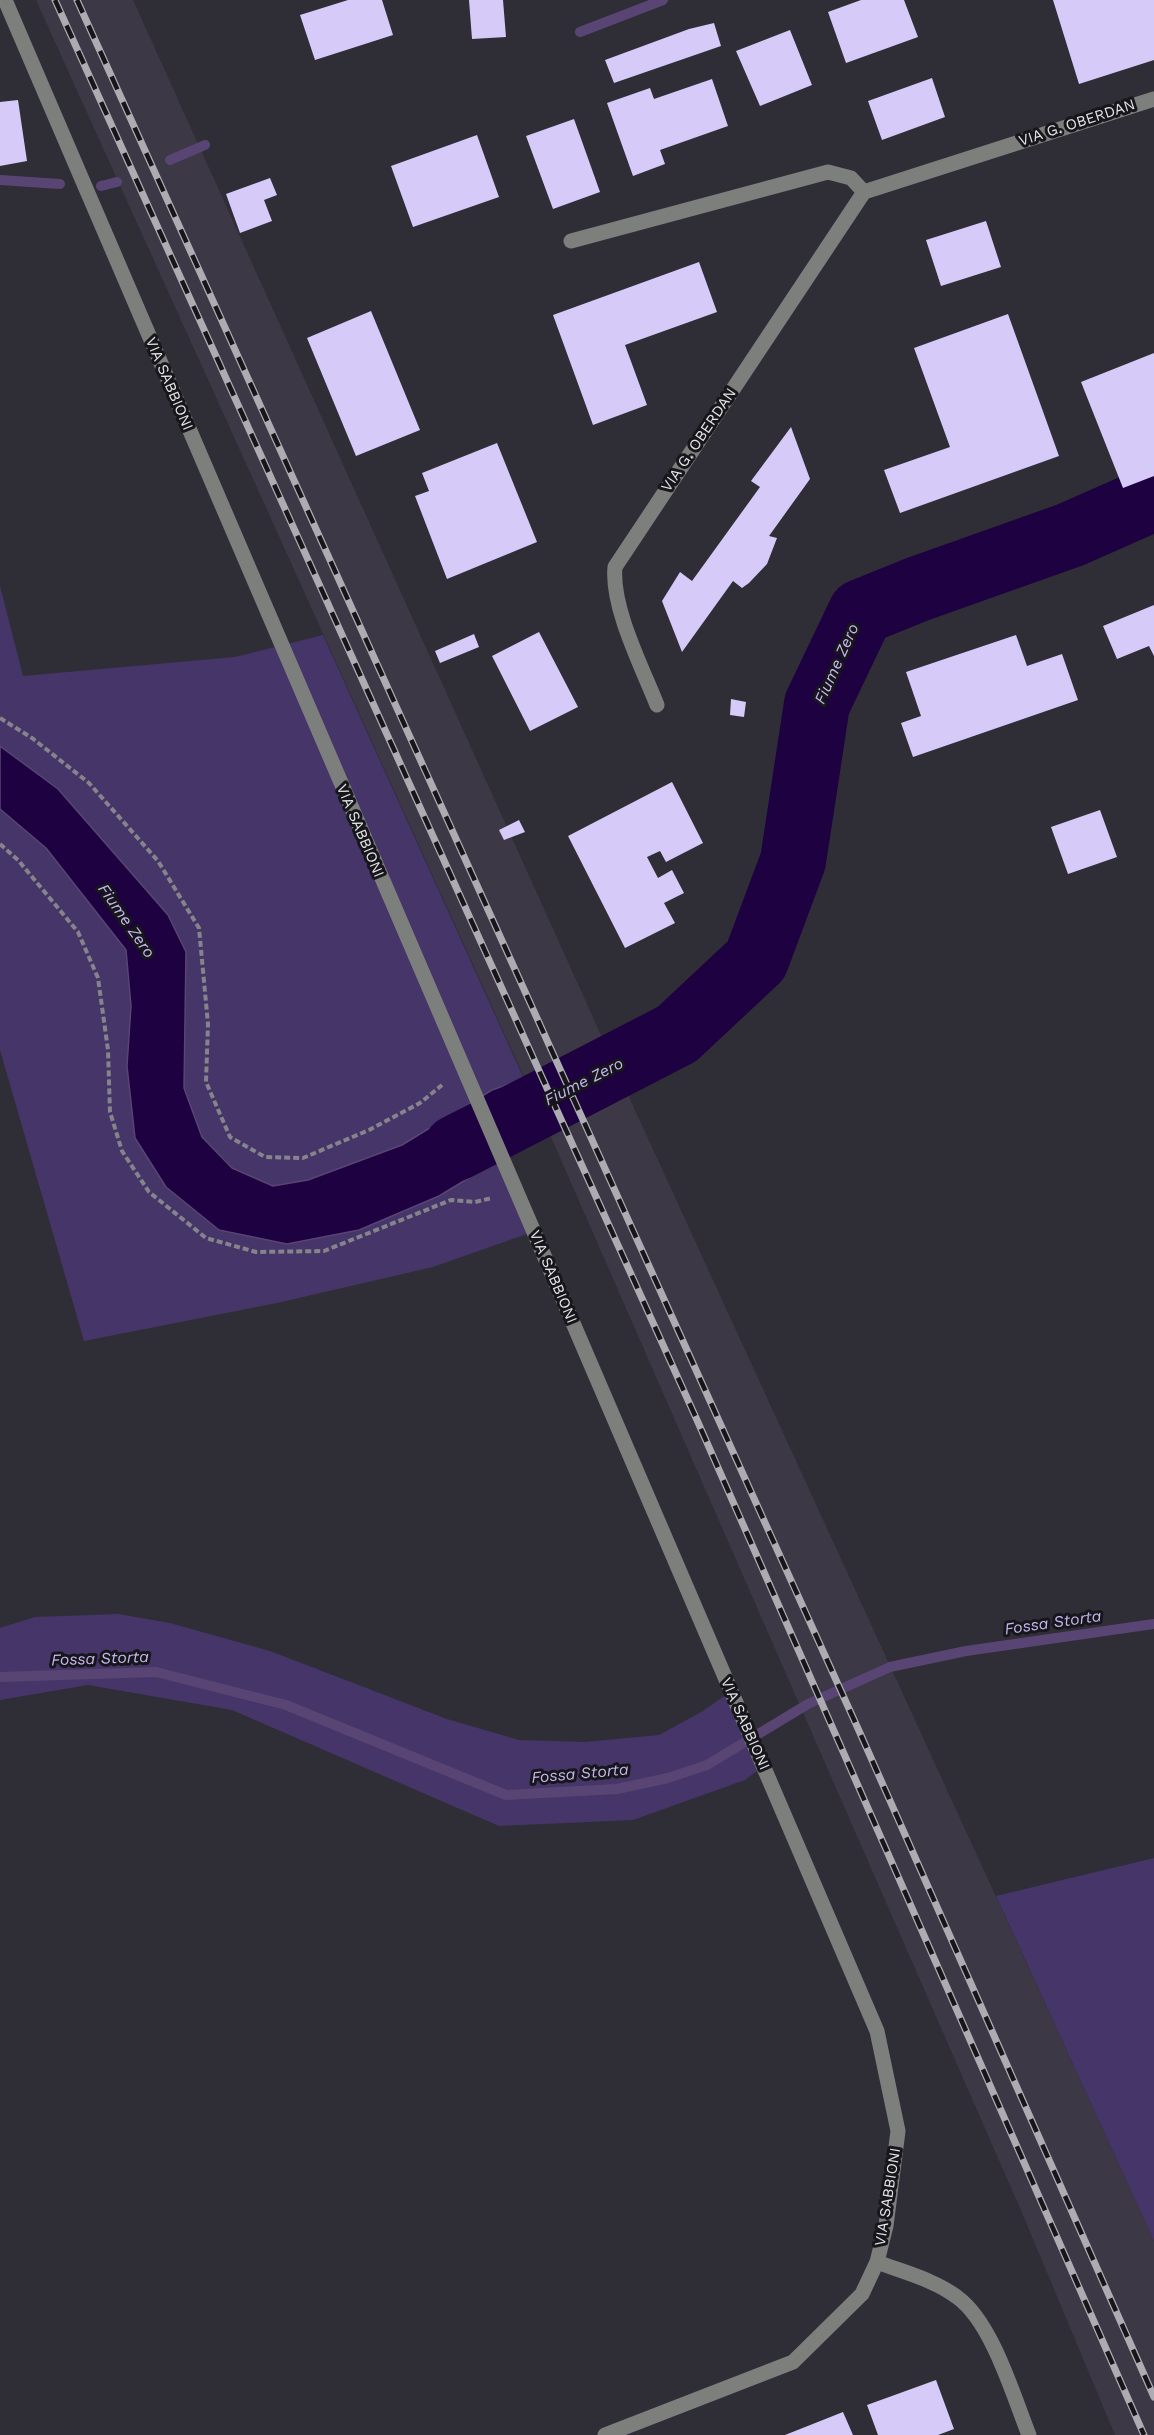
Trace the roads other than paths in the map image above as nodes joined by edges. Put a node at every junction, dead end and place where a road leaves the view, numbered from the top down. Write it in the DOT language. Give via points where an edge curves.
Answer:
graph roads {
  1 [pos="5,0"];
  2 [pos="1154,99"];
  3 [pos="864,192"];
  4 [pos="571,241"];
  5 [pos="657,705"];
  6 [pos="877,2262"];
  7 [pos="605,2435"];
  8 [pos="1029,2435"];
  1 -- 6 [label="street, VIA SABBIONI" via="877,2031 898,2131 886,2226"];
  2 -- 3 [label="street, VIA G. OBERDAN"];
  3 -- 4 [label="street" via="851,178 828,172"];
  3 -- 5 [label="street, VIA G. OBERDAN" via="615,567 613,584 620,608"];
  6 -- 7 [label="street, VIA SABBIONI" via="862,2294 793,2362"];
  6 -- 8 [label="street" via="957,2296 970,2310 993,2346"];
}
